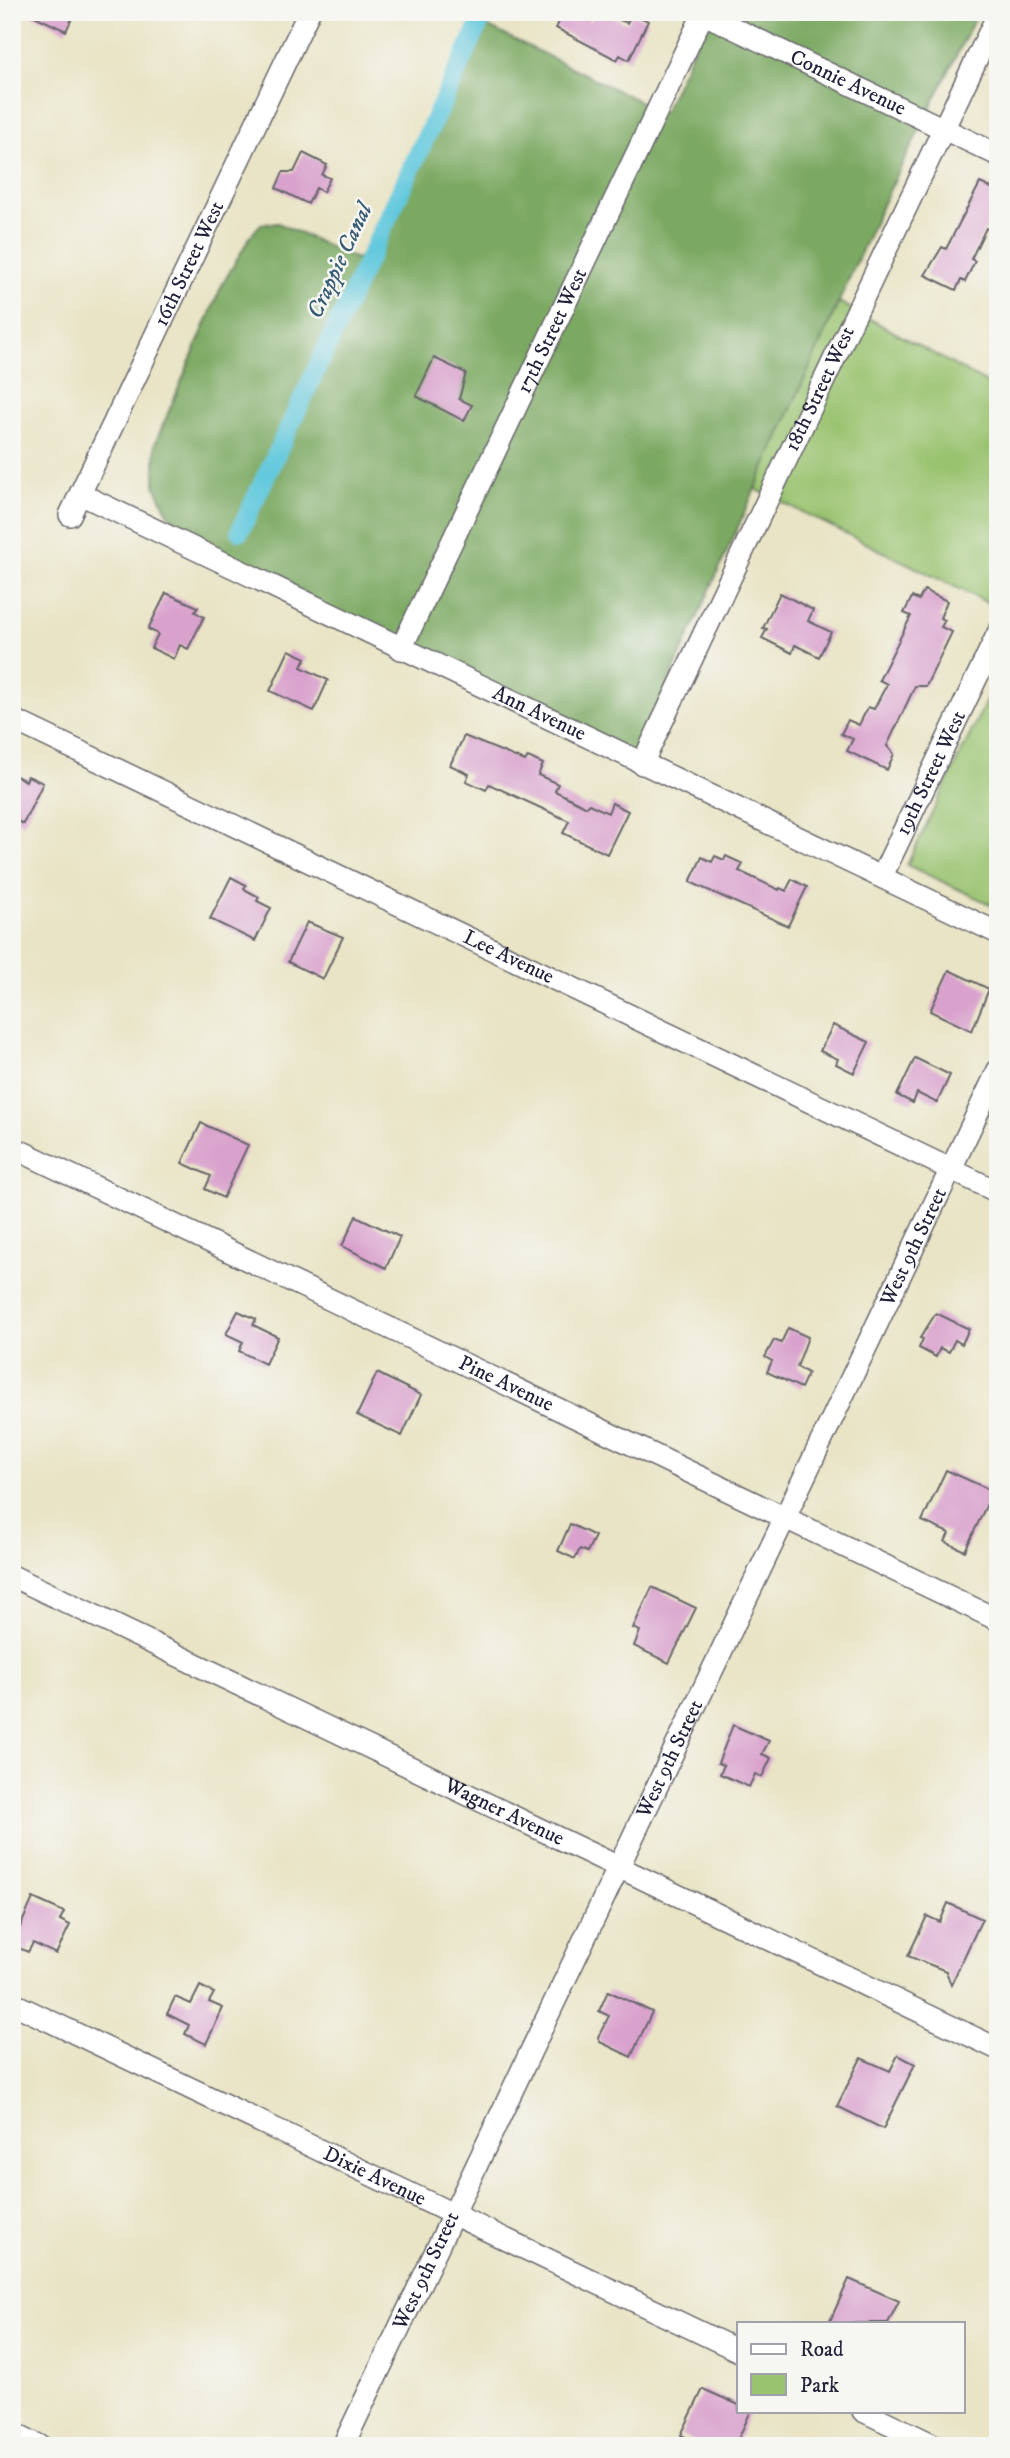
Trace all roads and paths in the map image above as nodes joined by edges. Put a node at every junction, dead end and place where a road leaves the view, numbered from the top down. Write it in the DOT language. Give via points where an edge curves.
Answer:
graph roads {
  1 [pos="309,12"];
  2 [pos="702,13"];
  3 [pos="998,14"];
  4 [pos="944,128"];
  5 [pos="998,155"];
  6 [pos="80,494"];
  7 [pos="70,515"];
  8 [pos="998,633"];
  9 [pos="401,649"];
  10 [pos="19,722"];
  11 [pos="642,764"];
  12 [pos="882,876"];
  13 [pos="998,933"];
  14 [pos="998,1070"];
  15 [pos="12,1147"];
  16 [pos="950,1169"];
  17 [pos="998,1192"];
  18 [pos="785,1517"];
  19 [pos="12,1576"];
  20 [pos="998,1620"];
  21 [pos="618,1867"];
  22 [pos="12,2003"];
  23 [pos="998,2049"];
  24 [pos="454,2215"];
  25 [pos="737,2350"];
  26 [pos="865,2412"];
  27 [pos="12,2432"];
  28 [pos="40,2446"];
  29 [pos="343,2446"];
  30 [pos="936,2446"];
  1 -- 6 [label="street, 16th Street West"];
  2 -- 4 [label="street, Connie Avenue"];
  2 -- 9 [label="street, 17th Street West"];
  3 -- 4 [label="street, 18th Street West"];
  4 -- 5 [label="street, Connie Avenue"];
  4 -- 11 [label="street, 18th Street West"];
  6 -- 7 [label="street, 16th Street West"];
  6 -- 9 [label="street, Ann Avenue"];
  8 -- 12 [label="street, 19th Street West"];
  9 -- 11 [label="street, Ann Avenue"];
  10 -- 16 [label="street, Lee Avenue"];
  11 -- 12 [label="street, Ann Avenue"];
  12 -- 13 [label="street, Ann Avenue"];
  14 -- 16 [label="street, West 9th Street"];
  15 -- 18 [label="street, Pine Avenue"];
  16 -- 17 [label="street, Lee Avenue"];
  16 -- 18 [label="street, West 9th Street"];
  18 -- 20 [label="street, Pine Avenue"];
  18 -- 21 [label="street, West 9th Street"];
  19 -- 21 [label="street, Wagner Avenue"];
  21 -- 23 [label="street, Wagner Avenue"];
  21 -- 24 [label="street, West 9th Street"];
  22 -- 24 [label="street, Dixie Avenue"];
  24 -- 25 [label="street, Dixie Avenue"];
  24 -- 29 [label="street, West 9th Street"];
  26 -- 30 [label="street"];
  27 -- 28 [label="street"];
}
